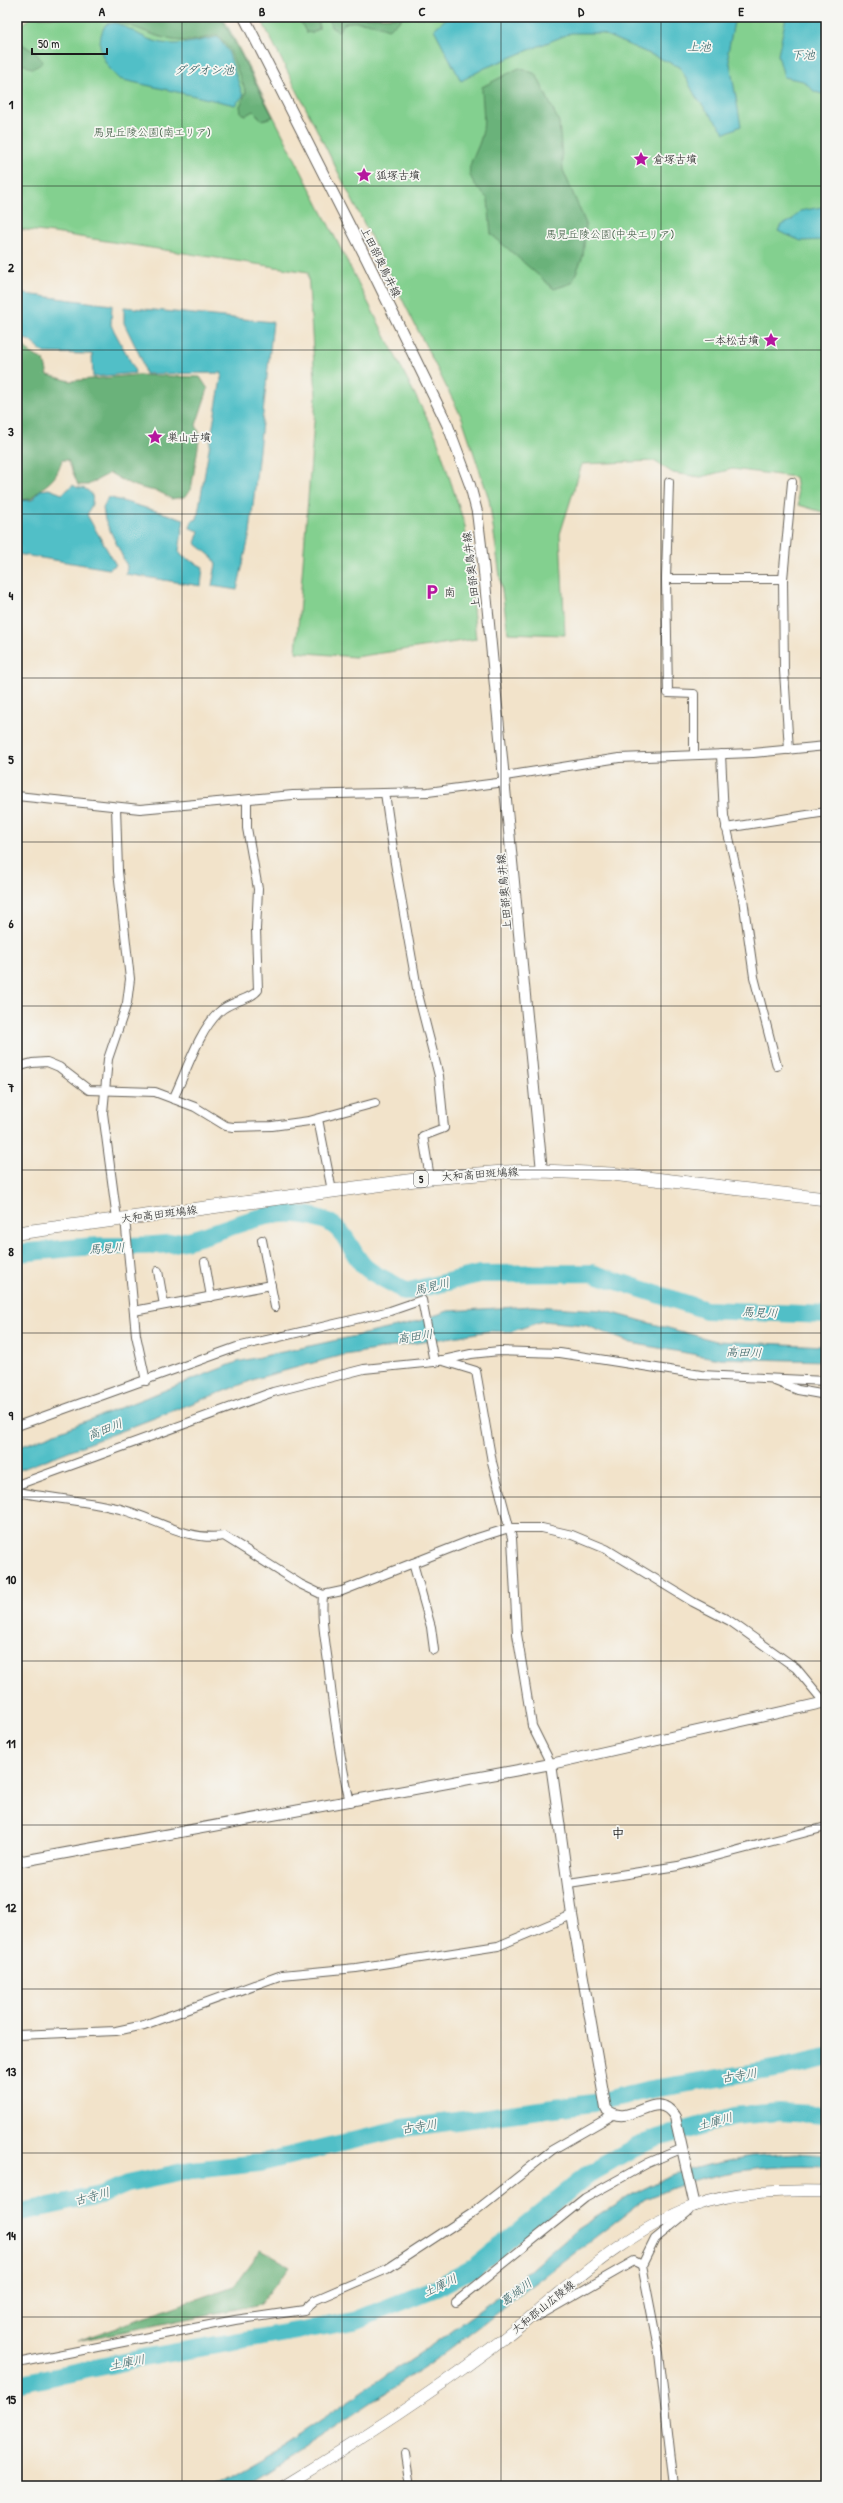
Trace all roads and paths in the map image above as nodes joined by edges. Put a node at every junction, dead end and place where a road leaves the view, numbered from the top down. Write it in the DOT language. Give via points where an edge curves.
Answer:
graph roads {
  1 [pos="244,17"];
  2 [pos="670,482"];
  3 [pos="792,482"];
  4 [pos="666,579"];
  5 [pos="783,579"];
  6 [pos="826,746"];
  7 [pos="790,750"];
  8 [pos="721,754"];
  9 [pos="694,755"];
  10 [pos="505,779"];
  11 [pos="385,794"];
  12 [pos="17,796"];
  13 [pos="247,800"];
  14 [pos="116,807"];
  15 [pos="826,812"];
  16 [pos="726,828"];
  17 [pos="776,1066"];
  18 [pos="17,1067"];
  19 [pos="106,1090"];
  20 [pos="174,1099"];
  21 [pos="375,1103"];
  22 [pos="318,1119"];
  23 [pos="542,1171"];
  24 [pos="430,1178"];
  25 [pos="332,1191"];
  26 [pos="826,1199"];
  27 [pos="121,1219"];
  28 [pos="17,1232"];
  29 [pos="262,1240"];
  30 [pos="204,1262"];
  31 [pos="158,1271"];
  32 [pos="271,1286"];
  33 [pos="211,1297"];
  34 [pos="164,1305"];
  35 [pos="275,1307"];
  36 [pos="134,1311"];
  37 [pos="435,1359"];
  38 [pos="772,1379"];
  39 [pos="146,1381"];
  40 [pos="826,1381"];
  41 [pos="826,1395"];
  42 [pos="17,1426"];
  43 [pos="17,1485"];
  44 [pos="17,1492"];
  45 [pos="509,1528"];
  46 [pos="413,1562"];
  47 [pos="323,1595"];
  48 [pos="434,1650"];
  49 [pos="825,1702"];
  50 [pos="551,1764"];
  51 [pos="350,1802"];
  52 [pos="826,1827"];
  53 [pos="17,1862"];
  54 [pos="569,1883"];
  55 [pos="572,1915"];
  56 [pos="17,2036"];
  57 [pos="613,2115"];
  58 [pos="681,2149"];
  59 [pos="826,2191"];
  60 [pos="695,2206"];
  61 [pos="642,2265"];
  62 [pos="456,2302"];
  63 [pos="527,2322"];
  64 [pos="17,2363"];
  65 [pos="405,2454"];
  66 [pos="284,2486"];
  67 [pos="410,2486"];
  68 [pos="674,2486"];
  1 -- 10 [label="street, 上田部奥鳥井線" via="448,426 470,485 477,512 483,562"];
  2 -- 4 [label="street"];
  3 -- 5 [label="street"];
  4 -- 5 [label="street"];
  4 -- 9 [label="street" via="668,693 694,694"];
  5 -- 7 [label="street" via="784,671"];
  6 -- 7 [label="street"];
  7 -- 8 [label="street"];
  8 -- 9 [label="street"];
  8 -- 16 [label="street"];
  9 -- 10 [label="street" via="619,758"];
  10 -- 11 [label="street" via="428,792"];
  10 -- 23 [label="street, 上田部奥鳥井線"];
  11 -- 13 [label="street" via="299,795"];
  11 -- 24 [label="street" via="418,994 441,1089 444,1128 423,1136"];
  12 -- 14 [label="street"];
  13 -- 14 [label="street" via="147,809"];
  13 -- 20 [label="street" via="247,828 258,889 258,990 252,995 231,1002 217,1013 205,1031"];
  14 -- 19 [label="street" via="118,871 130,988 108,1059"];
  15 -- 16 [label="street"];
  16 -- 17 [label="street" via="743,899 754,977"];
  18 -- 19 [label="street" via="38,1062 54,1064 89,1090"];
  19 -- 20 [label="street" via="155,1092"];
  19 -- 27 [label="street" via="104,1125"];
  20 -- 22 [label="street" via="195,1107 226,1126 233,1127 272,1126"];
  21 -- 22 [label="street"];
  22 -- 25 [label="street"];
  23 -- 24 [label="main road, 大和高田斑鳩線 / 5"];
  23 -- 26 [label="main road, 大和高田斑鳩線 / 5" via="612,1174"];
  24 -- 25 [label="main road, 大和高田斑鳩線 / 5"];
  25 -- 27 [label="main road, 大和高田斑鳩線 / 5"];
  27 -- 28 [label="main road, 大和高田斑鳩線 / 5"];
  27 -- 36 [label="street" via="128,1238"];
  29 -- 32 [label="street"];
  30 -- 33 [label="street"];
  31 -- 34 [label="street"];
  32 -- 33 [label="street"];
  32 -- 35 [label="street"];
  33 -- 34 [label="street"];
  34 -- 36 [label="street"];
  36 -- 39 [label="street" via="138,1347"];
  37 -- 38 [label="street" via="499,1351 560,1353 695,1374"];
  37 -- 39 [label="street" via="422,1300 390,1311 256,1342"];
  37 -- 43 [label="street" via="364,1369 273,1392"];
  37 -- 45 [label="street" via="476,1371 492,1462"];
  38 -- 40 [label="street"];
  38 -- 41 [label="street" via="798,1390"];
  39 -- 42 [label="street"];
  44 -- 47 [label="street" via="115,1508 135,1513 169,1529 210,1538 224,1536 300,1584"];
  45 -- 46 [label="street"];
  45 -- 49 [label="street" via="542,1528 572,1535 606,1548 693,1602 730,1621 796,1668"];
  45 -- 50 [label="street" via="512,1538 517,1634 532,1726"];
  46 -- 47 [label="street" via="342,1591"];
  46 -- 48 [label="street" via="431,1626"];
  47 -- 51 [label="street" via="322,1610 330,1682"];
  49 -- 50 [label="street"];
  50 -- 51 [label="street"];
  50 -- 54 [label="street"];
  51 -- 53 [label="street"];
  52 -- 54 [label="street" via="678,1866"];
  54 -- 55 [label="street"];
  55 -- 56 [label="street" via="498,1946 356,1968 282,1975 144,2025 116,2031"];
  55 -- 57 [label="street" via="606,2109"];
  57 -- 58 [label="street" via="626,2116 645,2107 661,2105 671,2110 675,2117"];
  57 -- 64 [label="street" via="552,2150 474,2212 387,2269 315,2300 304,2310 235,2320"];
  58 -- 60 [label="street"];
  58 -- 62 [label="street" via="648,2163 585,2198"];
  59 -- 60 [label="main road, 大和郡山広陵線" via="766,2192"];
  60 -- 61 [label="street" via="655,2239"];
  60 -- 63 [label="main road, 大和郡山広陵線" via="653,2225 629,2240"];
  61 -- 63 [label="street" via="634,2260 568,2301"];
  61 -- 68 [label="street" via="659,2353"];
  63 -- 66 [label="main road, 大和郡山広陵線" via="400,2413"];
  65 -- 67 [label="street"];
}
